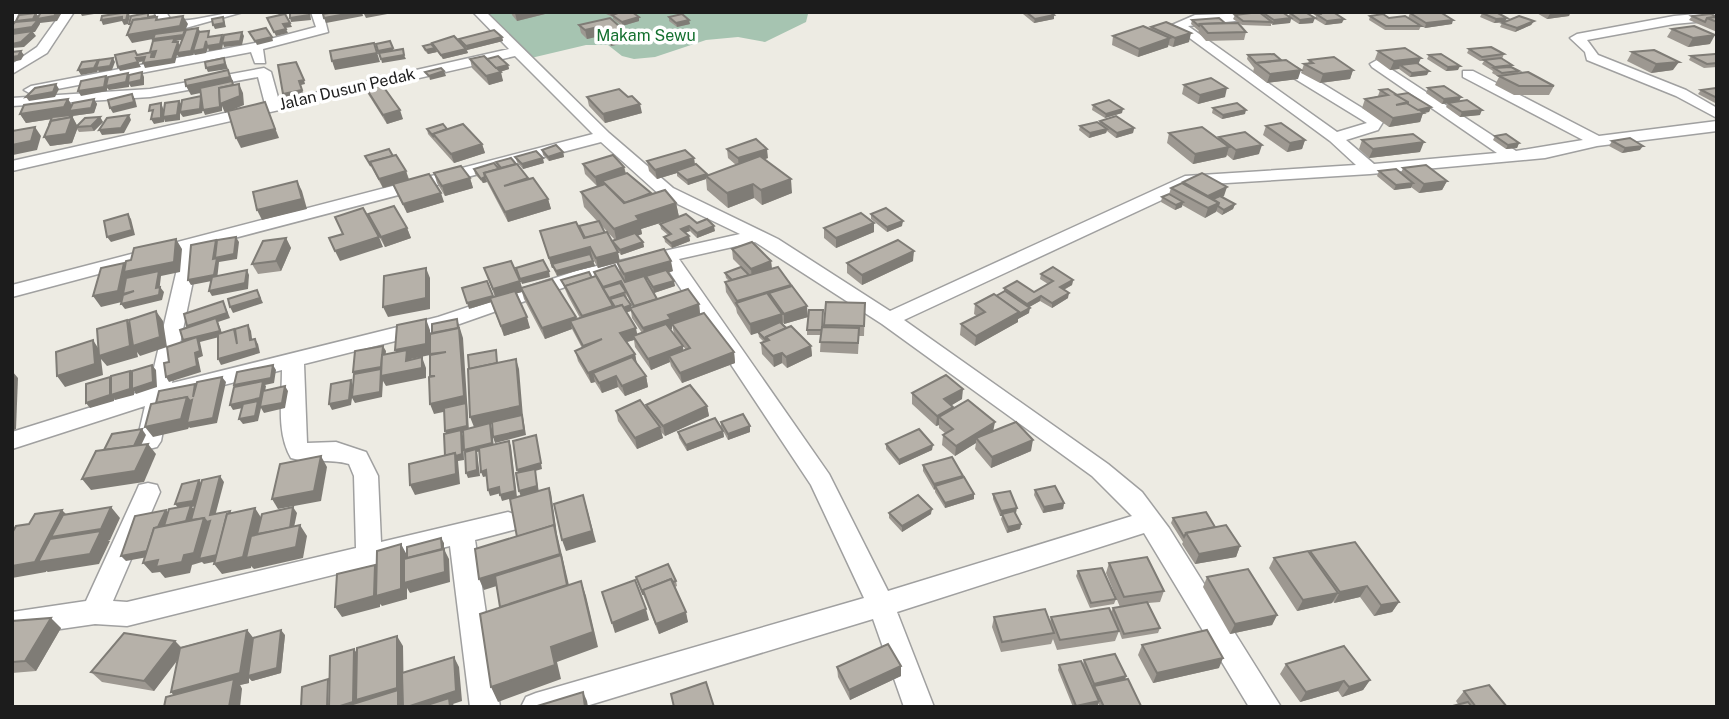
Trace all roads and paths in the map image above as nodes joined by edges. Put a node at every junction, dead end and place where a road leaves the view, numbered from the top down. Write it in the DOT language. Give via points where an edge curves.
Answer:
graph roads {
  1 [pos="49,12"];
  2 [pos="68,12"];
  3 [pos="160,12"];
  4 [pos="237,12"];
  5 [pos="317,12"];
  6 [pos="479,12"];
  7 [pos="1281,12"];
  8 [pos="1660,12"];
  9 [pos="1717,16"];
  10 [pos="12,18"];
  11 [pos="1674,20"];
  12 [pos="1693,31"];
  13 [pos="256,47"];
  14 [pos="518,51"];
  15 [pos="1377,64"];
  16 [pos="12,70"];
  17 [pos="1292,71"];
  18 [pos="264,72"];
  19 [pos="1468,74"];
  20 [pos="1705,90"];
  21 [pos="1681,93"];
  22 [pos="12,94"];
  23 [pos="12,102"];
  24 [pos="273,106"];
  25 [pos="1717,114"];
  26 [pos="1717,126"];
  27 [pos="604,136"];
  28 [pos="1335,138"];
  29 [pos="1597,141"];
  30 [pos="1513,156"];
  31 [pos="12,166"];
  32 [pos="1370,169"];
  33 [pos="756,236"];
  34 [pos="192,242"];
  35 [pos="667,255"];
  36 [pos="12,291"];
  37 [pos="889,318"];
  38 [pos="293,360"];
  39 [pos="159,394"];
  40 [pos="12,441"];
  41 [pos="149,441"];
  42 [pos="148,492"];
  43 [pos="1150,521"];
  44 [pos="508,522"];
  45 [pos="461,534"];
  46 [pos="369,556"];
  47 [pos="881,605"];
  48 [pos="95,612"];
  49 [pos="12,624"];
  50 [pos="485,707"];
  51 [pos="536,707"];
  52 [pos="919,707"];
  53 [pos="1266,707"];
  1 -- 10 [label="street"];
  2 -- 16 [label="street" via="42,50"];
  3 -- 4 [label="street" via="166,23 182,25"];
  5 -- 13 [label="street" via="323,29"];
  6 -- 14 [label="street"];
  7 -- 28 [label="street" via="1195,19 1178,25"];
  8 -- 11 [label="street"];
  9 -- 11 [label="street"];
  11 -- 12 [label="street"];
  11 -- 21 [label="street" via="1576,39 1592,57"];
  13 -- 18 [label="street"];
  13 -- 22 [label="street"];
  14 -- 24 [label="street, Jalan Dusun Pedak"];
  14 -- 27 [label="street"];
  15 -- 30 [label="street"];
  17 -- 28 [label="street" via="1376,124"];
  18 -- 23 [label="street" via="122,97"];
  18 -- 24 [label="street"];
  19 -- 29 [label="street"];
  20 -- 21 [label="street"];
  21 -- 25 [label="street"];
  24 -- 31 [label="street, Jalan Dusun Pedak"];
  26 -- 29 [label="street"];
  27 -- 33 [label="street" via="667,192"];
  27 -- 34 [label="street"];
  28 -- 32 [label="street"];
  29 -- 30 [label="street"];
  30 -- 32 [label="street"];
  32 -- 37 [label="street" via="1191,180"];
  33 -- 35 [label="street"];
  33 -- 37 [label="street"];
  34 -- 36 [label="street"];
  34 -- 39 [label="street"];
  35 -- 38 [label="street" via="586,274 422,328"];
  35 -- 47 [label="street" via="821,481"];
  37 -- 43 [label="street" via="1100,470"];
  38 -- 39 [label="street"];
  38 -- 46 [label="street" via="293,436 299,452 336,451 358,458 366,476"];
  39 -- 40 [label="street"];
  39 -- 41 [label="street"];
  42 -- 48 [label="street"];
  43 -- 47 [label="street"];
  43 -- 53 [label="street"];
  44 -- 45 [label="street"];
  45 -- 46 [label="street"];
  45 -- 50 [label="street"];
  46 -- 48 [label="street" via="140,611"];
  47 -- 51 [label="street"];
  47 -- 52 [label="street"];
  48 -- 49 [label="street"];
}
